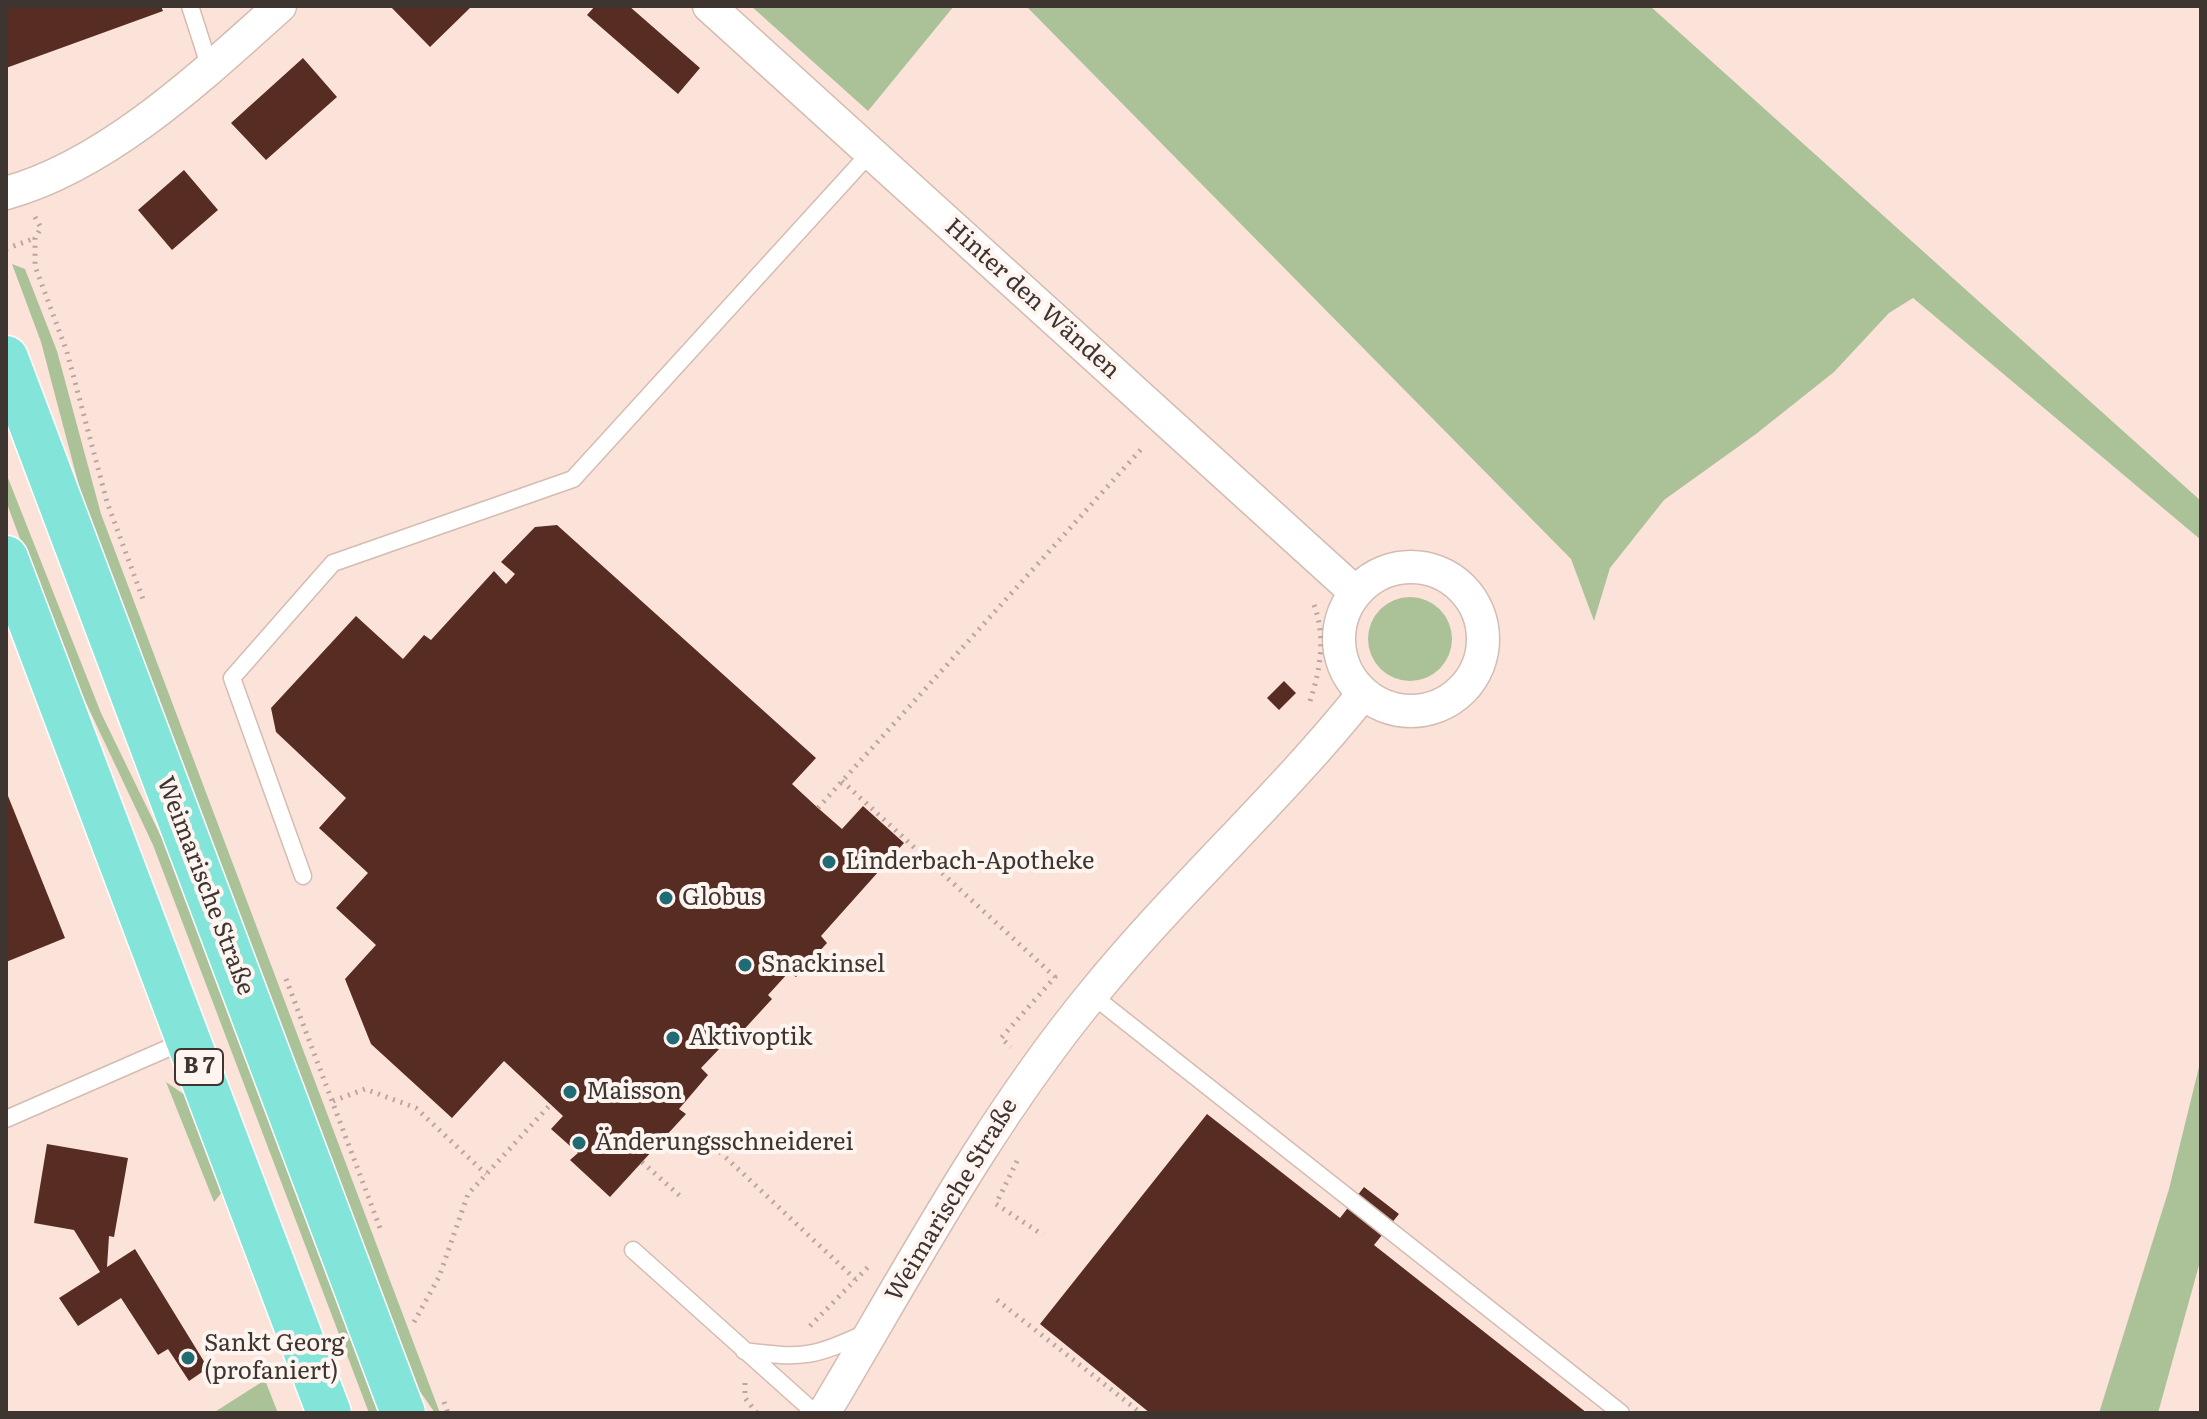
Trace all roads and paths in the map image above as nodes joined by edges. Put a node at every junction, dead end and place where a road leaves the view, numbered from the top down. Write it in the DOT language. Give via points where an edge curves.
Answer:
graph roads {
  1 [pos="190,6"];
  2 [pos="280,6"];
  3 [pos="709,6"];
  4 [pos="210,68"];
  5 [pos="870,153"];
  6 [pos="6,193"];
  7 [pos="6,249"];
  8 [pos="6,358"];
  9 [pos="1168,421"];
  10 [pos="6,558"];
  11 [pos="1355,592"];
  12 [pos="145,604"];
  13 [pos="1363,694"];
  14 [pos="842,781"];
  15 [pos="818,808"];
  16 [pos="303,876"];
  17 [pos="282,969"];
  18 [pos="1092,995"];
  19 [pos="188,1040"];
  20 [pos="1012,1048"];
  21 [pos="333,1101"];
  22 [pos="550,1105"];
  23 [pos="6,1119"];
  24 [pos="720,1152"];
  25 [pos="642,1162"];
  26 [pos="486,1174"];
  27 [pos="680,1196"];
  28 [pos="382,1233"];
  29 [pos="633,1250"];
  30 [pos="855,1279"];
  31 [pos="997,1300"];
  32 [pos="409,1307"];
  33 [pos="414,1322"];
  34 [pos="874,1330"];
  35 [pos="419,1335"];
  36 [pos="743,1350"];
  37 [pos="423,1406"];
  38 [pos="329,1413"];
  39 [pos="448,1413"];
  40 [pos="815,1413"];
  41 [pos="824,1413"];
  42 [pos="1141,1413"];
  43 [pos="1621,1413"];
  1 -- 4 [label="lane"];
  2 -- 4 [label="street"];
  3 -- 5 [label="street, Hinter den Wänden"];
  4 -- 6 [label="street" via="156,113 102,147"];
  5 -- 9 [label="street, Hinter den Wänden"];
  5 -- 16 [label="lane" via="573,479 333,563 232,678"];
  7 -- 12 [label="path" via="35,238 35,266 67,352 107,502"];
  8 -- 37 [label="main road, Weimarische Straße"];
  9 -- 11 [label="street, Hinter den Wänden"];
  9 -- 14 [label="path"];
  10 -- 19 [label="main road, B 7"];
  11 -- 13 [label="street" via="1341,622 1340,656"];
  11 -- 13 [label="street" via="1374,576 1396,568 1421,567 1444,574 1477,609 1483,633 1481,657 1471,679 1454,697 1432,708 1396,709"];
  13 -- 18 [label="street, Weimarische Straße"];
  14 -- 15 [label="path"];
  14 -- 20 [label="path" via="1055,977 1001,1038"];
  17 -- 21 [label="path"];
  18 -- 34 [label="street, Weimarische Straße" via="999,1118"];
  18 -- 43 [label="lane"];
  19 -- 23 [label="lane"];
  19 -- 38 [label="main road, B 7"];
  21 -- 26 [label="path" via="365,1089 416,1108"];
  21 -- 28 [label="path"];
  22 -- 26 [label="path"];
  24 -- 30 [label="path"];
  25 -- 27 [label="path"];
  26 -- 33 [label="path" via="468,1194 439,1277"];
  29 -- 36 [label="lane"];
  31 -- 42 [label="path"];
  32 -- 33 [label="path"];
  33 -- 35 [label="path"];
  34 -- 36 [label="lane" via="794,1358"];
  34 -- 41 [label="street, Weimarische Straße"];
  36 -- 40 [label="lane"];
  37 -- 39 [label="path"];
}
